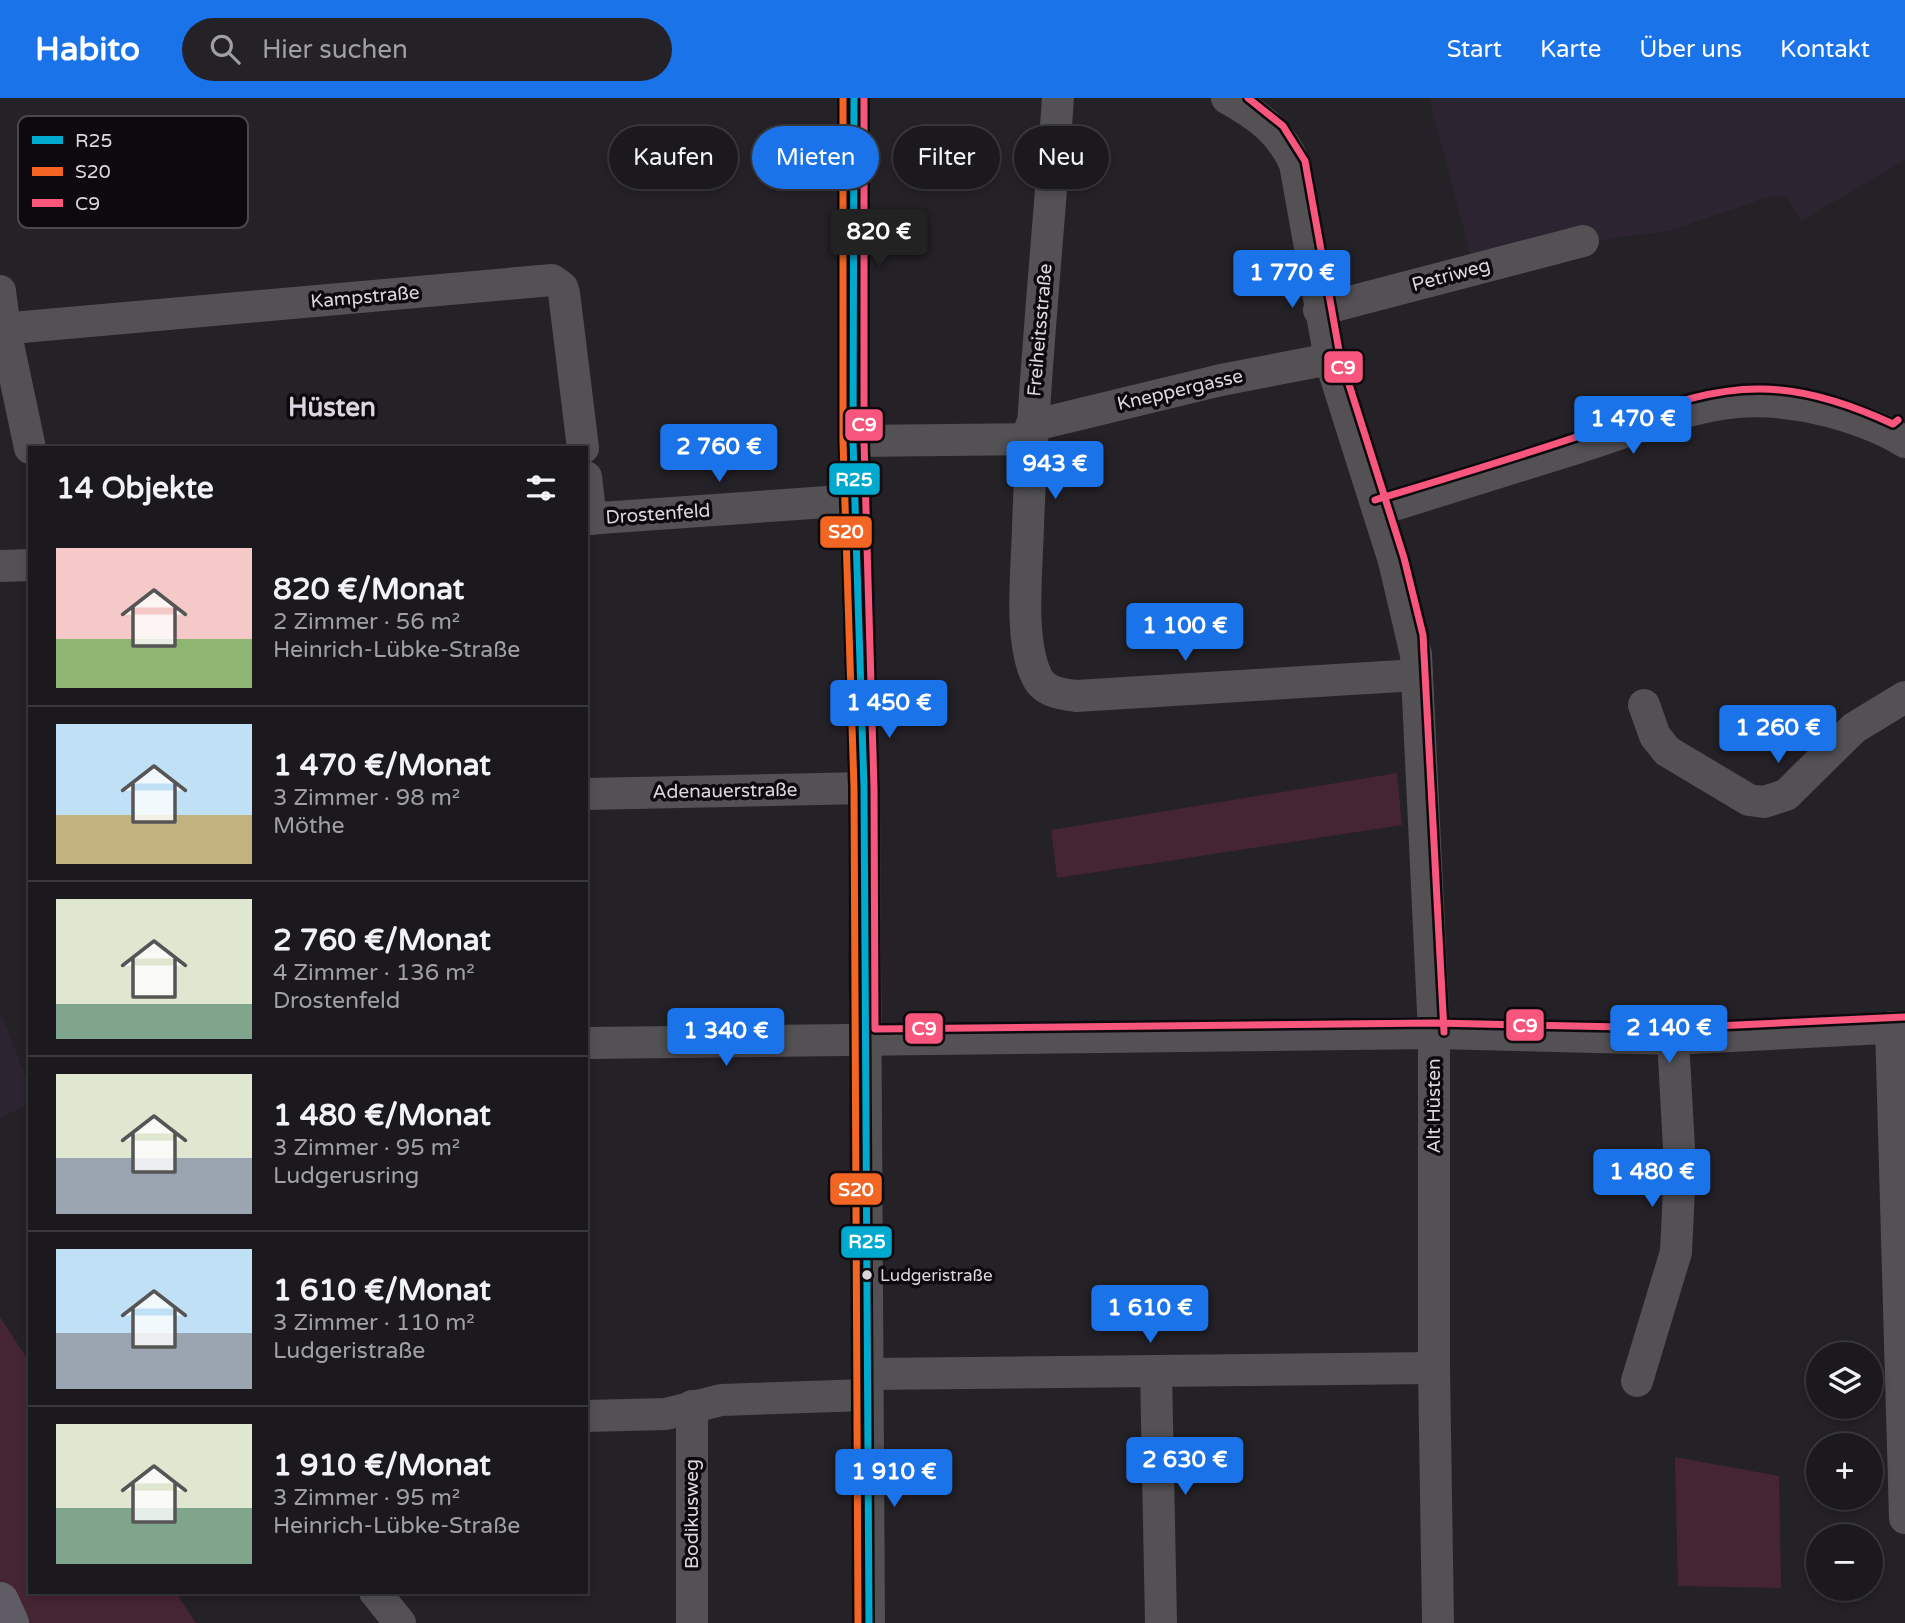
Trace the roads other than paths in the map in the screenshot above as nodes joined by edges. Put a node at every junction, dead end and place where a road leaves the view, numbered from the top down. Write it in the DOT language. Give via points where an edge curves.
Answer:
graph roads {
  1 [pos="854,98"];
  2 [pos="1058,98"];
  3 [pos="1227,98"];
  4 [pos="1583,241"];
  5 [pos="0,291"];
  6 [pos="1319,310"];
  7 [pos="2,329"];
  8 [pos="1330,359"];
  9 [pos="1031,433"];
  10 [pos="1902,435"];
  11 [pos="853,441"];
  12 [pos="30,446"];
  13 [pos="583,446"];
  14 [pos="855,500"];
  15 [pos="1378,510"];
  16 [pos="589,519"];
  17 [pos="28,565"];
  18 [pos="0,566"];
  19 [pos="1417,675"];
  20 [pos="1905,697"];
  21 [pos="1644,705"];
  22 [pos="864,788"];
  23 [pos="588,794"];
  24 [pos="1898,1027"];
  25 [pos="1434,1033"];
  26 [pos="1673,1039"];
  27 [pos="865,1040"];
  28 [pos="588,1043"];
  29 [pos="1434,1368"];
  30 [pos="1156,1371"];
  31 [pos="1637,1381"];
  32 [pos="867,1385"];
  33 [pos="1904,1388"];
  34 [pos="692,1406"];
  35 [pos="588,1416"];
  36 [pos="1905,1518"];
  37 [pos="377,1594"];
  38 [pos="0,1601"];
  39 [pos="10,1623"];
  40 [pos="400,1623"];
  41 [pos="692,1623"];
  42 [pos="869,1623"];
  43 [pos="1161,1623"];
  44 [pos="1438,1623"];
  1 -- 11 [label="street"];
  2 -- 9 [label="street, Freiheitsstraße"];
  3 -- 6 [label="street, Alt Hüsten" via="1268,122 1295,164"];
  4 -- 6 [label="street, Petriweg"];
  5 -- 7 [label="street"];
  6 -- 8 [label="street, Alt Hüsten"];
  7 -- 12 [label="street"];
  7 -- 13 [label="street, Kampstraße" via="552,281 564,293"];
  8 -- 9 [label="street, Kneppergasse" via="1221,380"];
  8 -- 15 [label="street, Alt Hüsten"];
  9 -- 11 [label="street, Kneppergasse"];
  9 -- 19 [label="street, Freiheitsstraße" via="1029,650 1036,677 1050,691 1076,696"];
  10 -- 15 [label="street" via="1823,410 1777,401 1737,401 1665,416"];
  11 -- 14 [label="street"];
  14 -- 16 [label="street, Drostenfeld"];
  14 -- 22 [label="street"];
  15 -- 19 [label="street, Alt Hüsten" via="1401,587"];
  17 -- 18 [label="street"];
  19 -- 25 [label="street, Alt Hüsten"];
  20 -- 21 [label="street" via="1854,728 1786,795 1764,802 1749,800 1667,751 1655,736"];
  22 -- 23 [label="street, Adenauerstraße"];
  22 -- 27 [label="street"];
  24 -- 26 [label="street"];
  24 -- 33 [label="street"];
  25 -- 26 [label="street"];
  25 -- 27 [label="street"];
  25 -- 29 [label="street, Alt Hüsten"];
  26 -- 31 [label="street" via="1680,1167 1676,1252"];
  27 -- 28 [label="street"];
  27 -- 32 [label="street"];
  29 -- 30 [label="street"];
  29 -- 44 [label="street, Alt Hüsten"];
  30 -- 32 [label="street"];
  30 -- 43 [label="street"];
  32 -- 34 [label="street"];
  32 -- 42 [label="street"];
  33 -- 36 [label="street"];
  34 -- 35 [label="street" via="666,1414"];
  34 -- 41 [label="street, Bodikusweg"];
  37 -- 40 [label="street"];
  38 -- 39 [label="main road"];
}
